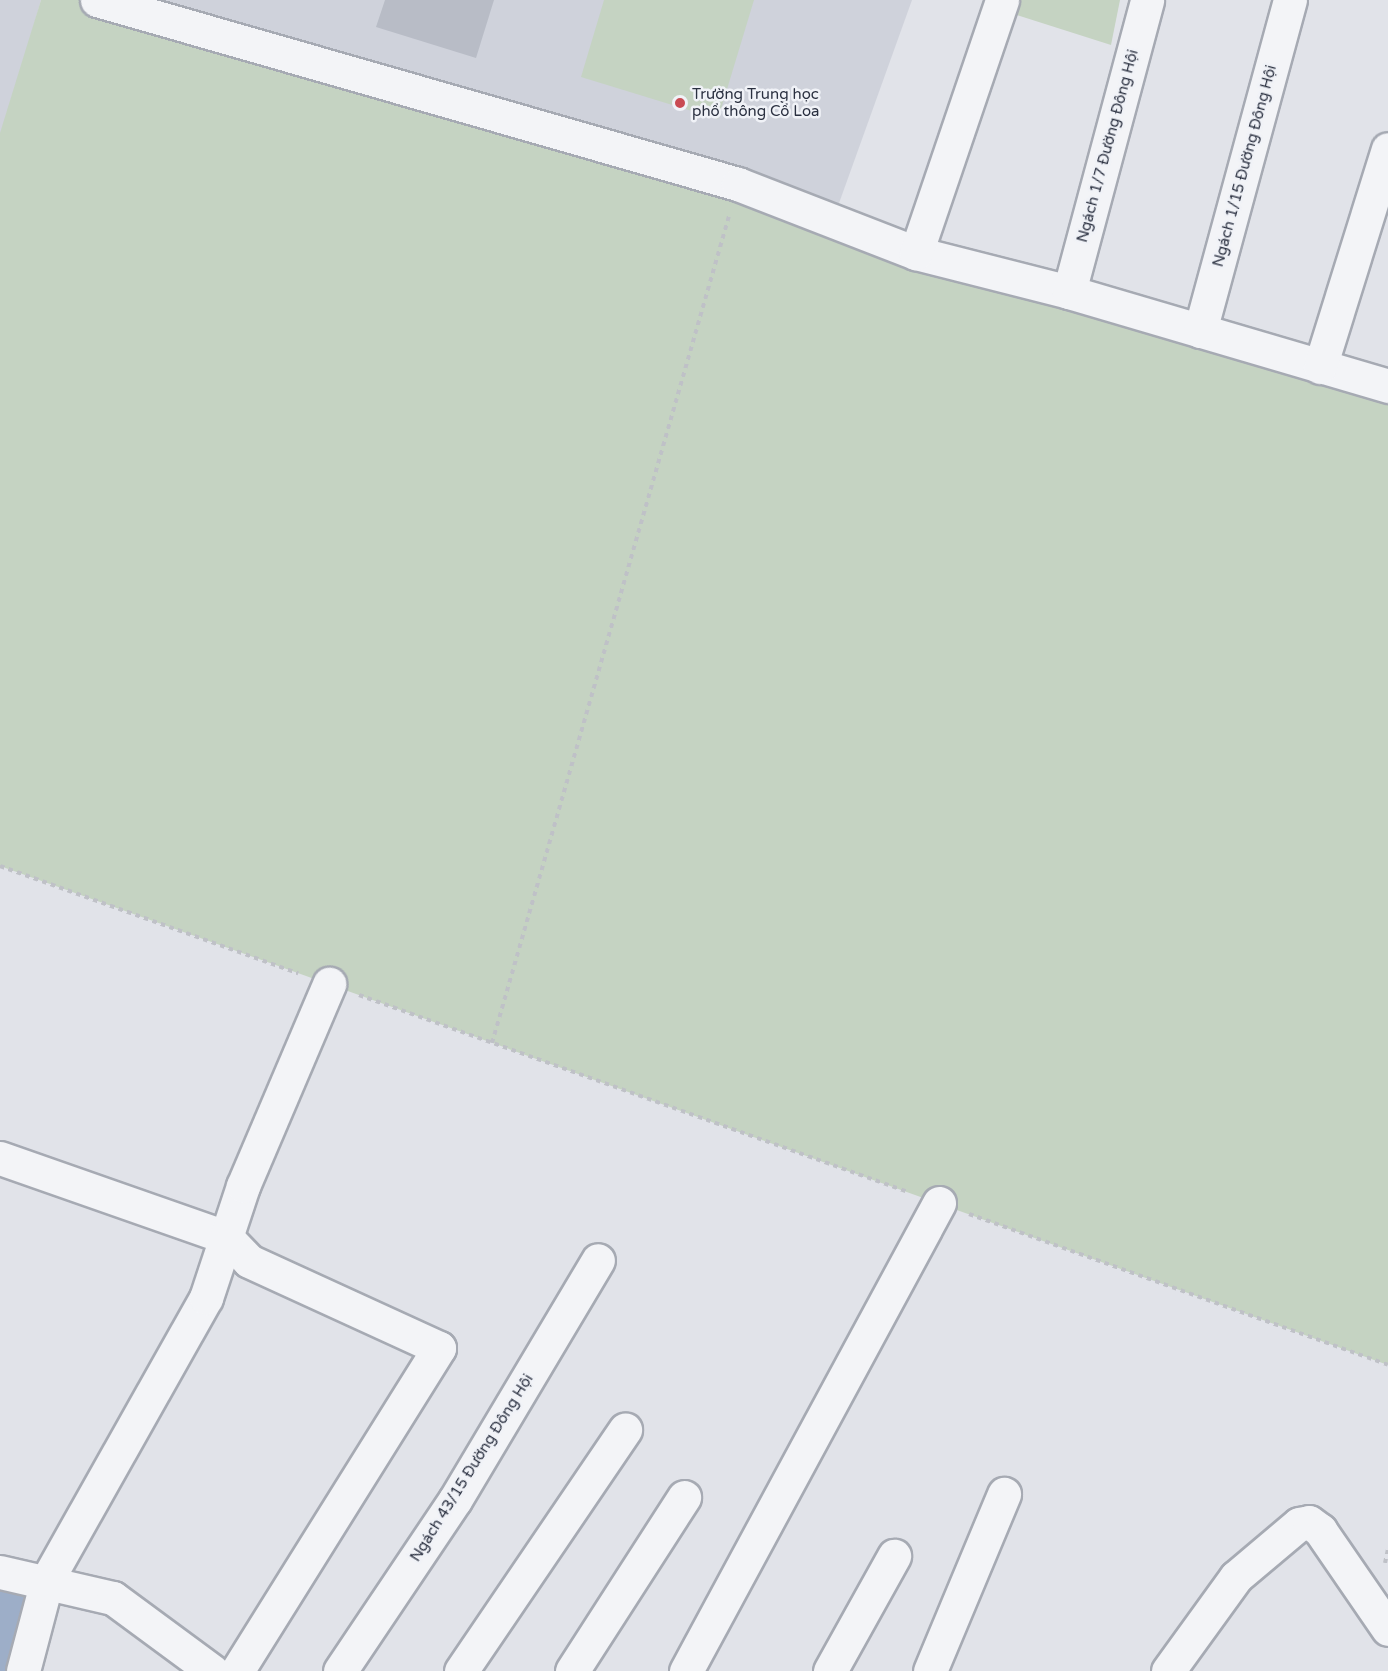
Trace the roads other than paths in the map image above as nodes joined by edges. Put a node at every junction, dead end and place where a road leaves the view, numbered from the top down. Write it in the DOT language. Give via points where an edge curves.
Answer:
graph roads {
  1 [pos="97,0"];
  2 [pos="1002,0"];
  3 [pos="1148,0"];
  4 [pos="1290,0"];
  5 [pos="1388,148"];
  6 [pos="916,253"];
  7 [pos="1069,292"];
  8 [pos="1200,331"];
  9 [pos="1320,367"];
  10 [pos="1388,386"];
  11 [pos="330,984"];
  12 [pos="0,1158"];
  13 [pos="939,1203"];
  14 [pos="226,1237"];
  15 [pos="598,1260"];
  16 [pos="625,1430"];
  17 [pos="1004,1494"];
  18 [pos="684,1497"];
  19 [pos="894,1556"];
  20 [pos="0,1572"];
  21 [pos="47,1580"];
  22 [pos="1388,1629"];
  23 [pos="22,1671"];
  24 [pos="212,1671"];
  25 [pos="237,1671"];
  26 [pos="340,1671"];
  27 [pos="461,1671"];
  28 [pos="572,1671"];
  29 [pos="686,1671"];
  30 [pos="830,1671"];
  31 [pos="930,1671"];
  32 [pos="1167,1671"];
  1 -- 6 [label="street" via="738,184"];
  2 -- 6 [label="street"];
  3 -- 7 [label="street, Ngách 1/7 Đường Đông Hội"];
  4 -- 8 [label="street, Ngách 1/15 Đường Đông Hội"];
  5 -- 9 [label="street"];
  6 -- 7 [label="street"];
  7 -- 8 [label="street"];
  8 -- 9 [label="street"];
  9 -- 10 [label="street"];
  11 -- 14 [label="street"];
  12 -- 14 [label="street"];
  13 -- 29 [label="street"];
  14 -- 21 [label="street" via="206,1298"];
  14 -- 25 [label="street" via="249,1261 439,1348"];
  15 -- 26 [label="street, Ngách 43/15 Đường Đông Hội" via="455,1500"];
  16 -- 27 [label="street"];
  17 -- 31 [label="street"];
  18 -- 28 [label="street"];
  19 -- 30 [label="street"];
  20 -- 21 [label="street"];
  21 -- 23 [label="street"];
  21 -- 24 [label="street" via="113,1598"];
  22 -- 32 [label="street" via="1320,1530 1309,1522 1299,1524 1236,1577"];
}
